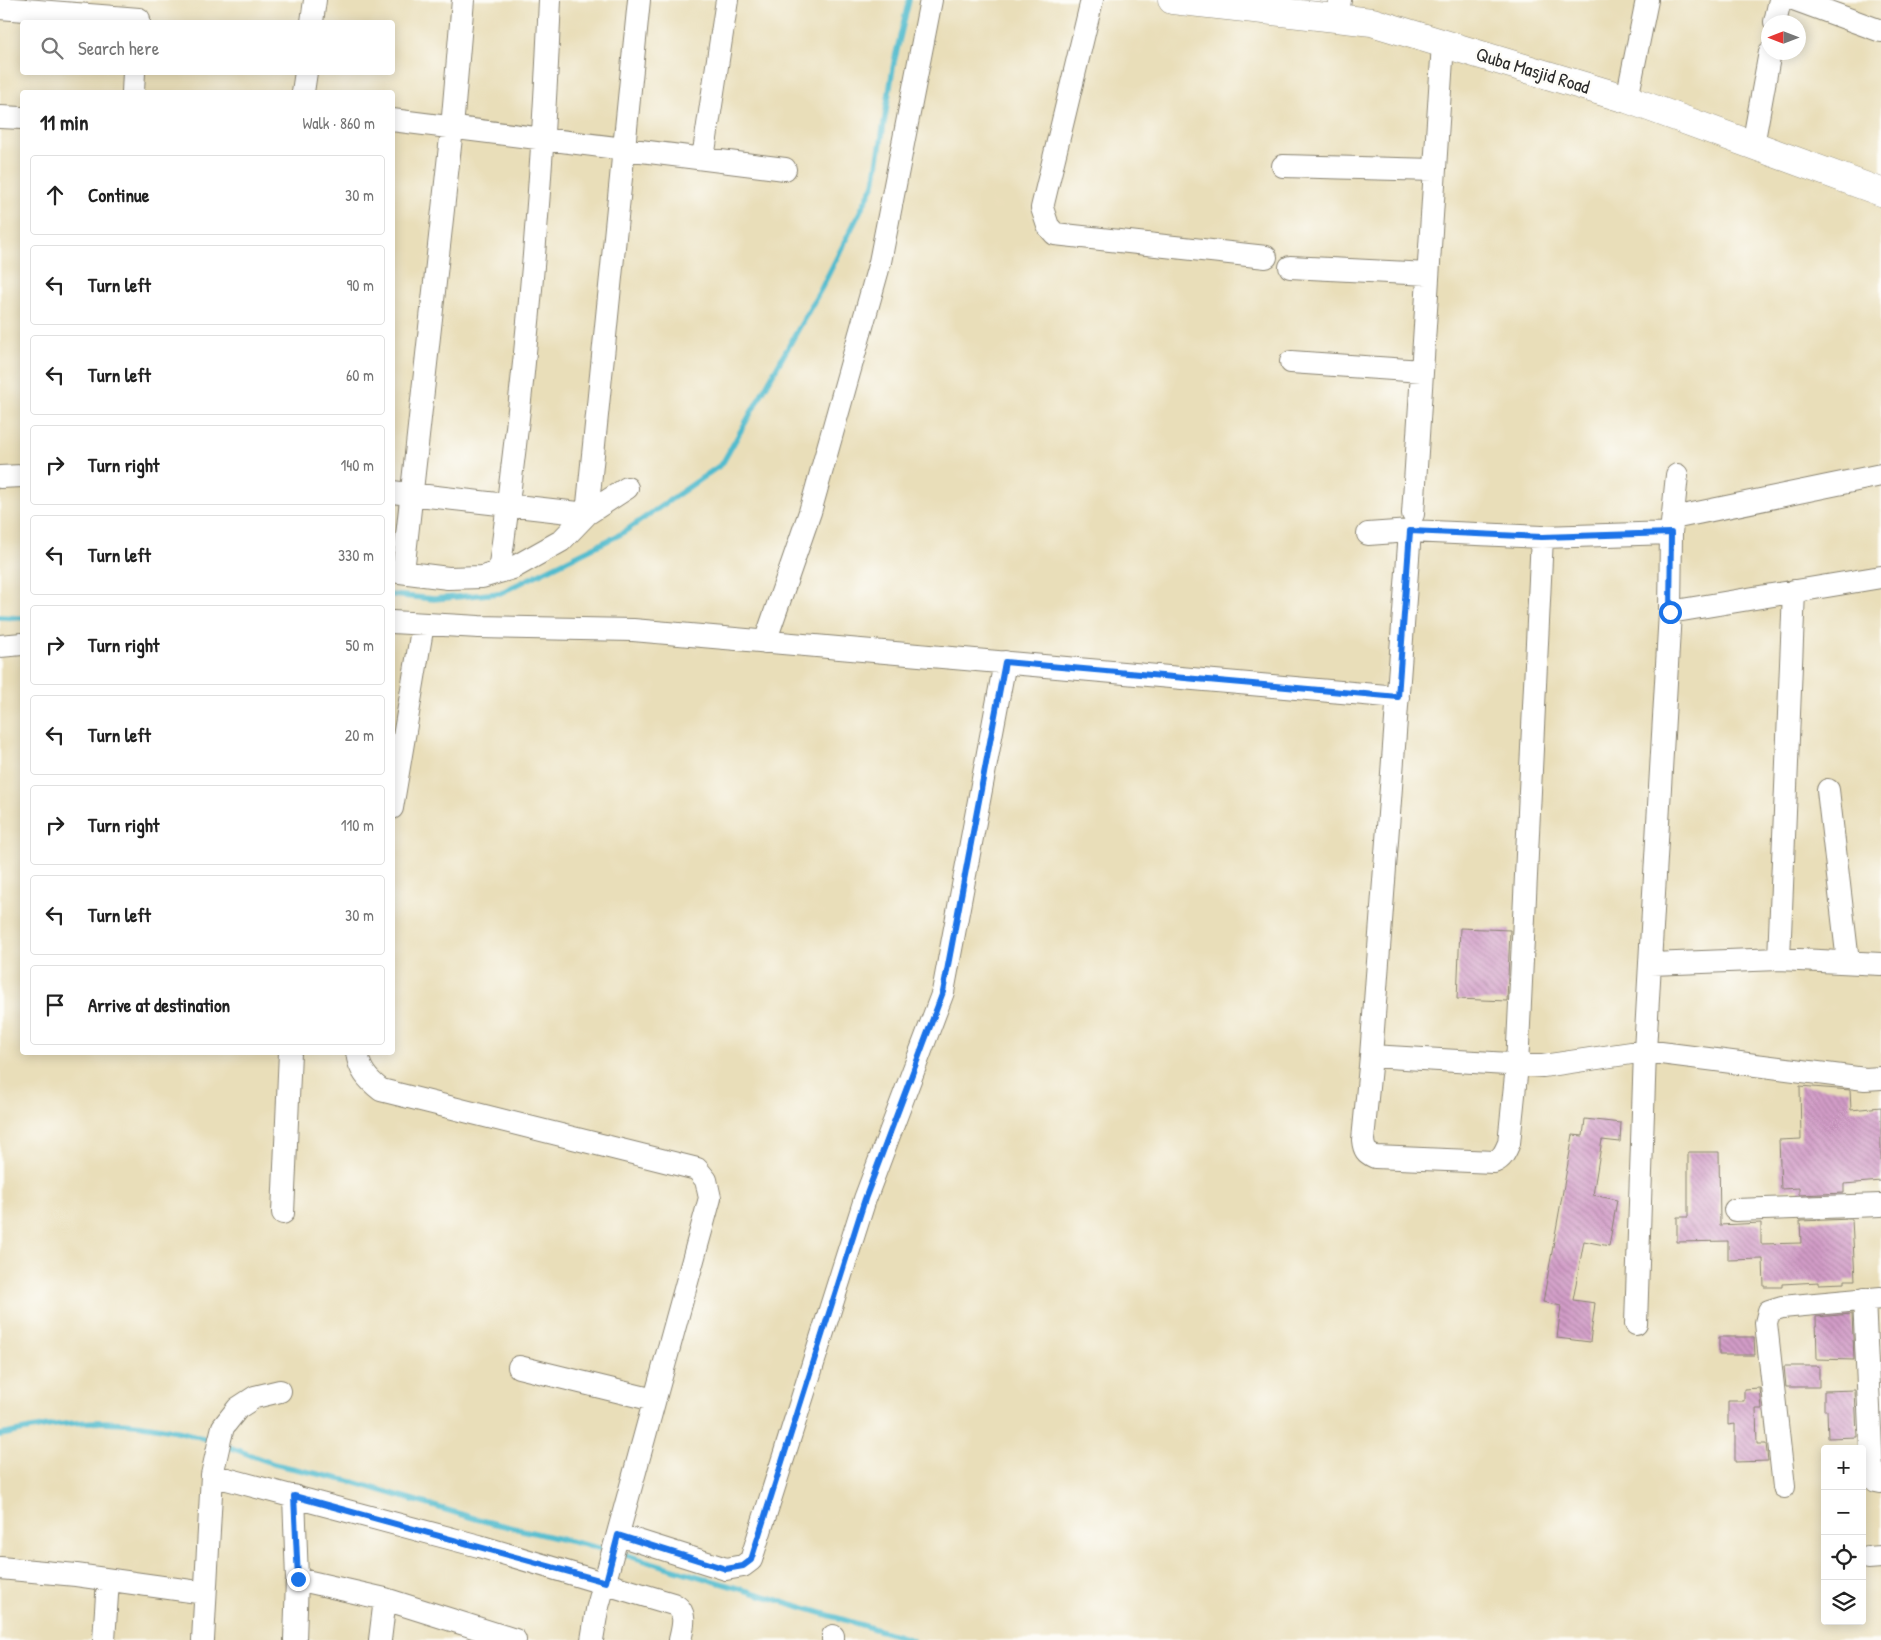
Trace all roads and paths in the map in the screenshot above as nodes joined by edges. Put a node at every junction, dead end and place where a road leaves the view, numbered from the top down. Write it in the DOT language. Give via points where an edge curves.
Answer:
graph roads {
  1 [pos="315,0"];
  2 [pos="463,0"];
  3 [pos="550,0"];
  4 [pos="639,0"];
  5 [pos="727,0"];
  6 [pos="931,0"];
  7 [pos="1092,0"];
  8 [pos="1172,0"];
  9 [pos="1647,0"];
  10 [pos="1780,0"];
  11 [pos="1796,0"];
  12 [pos="0,8"];
  13 [pos="1338,8"];
  14 [pos="139,14"];
  15 [pos="1777,15"];
  16 [pos="312,20"];
  17 [pos="1881,31"];
  18 [pos="1443,43"];
  19 [pos="1769,60"];
  20 [pos="134,75"];
  21 [pos="306,75"];
  22 [pos="133,90"];
  23 [pos="303,90"];
  24 [pos="1627,99"];
  25 [pos="0,117"];
  26 [pos="20,118"];
  27 [pos="395,120"];
  28 [pos="452,128"];
  29 [pos="544,139"];
  30 [pos="1753,145"];
  31 [pos="625,149"];
  32 [pos="703,158"];
  33 [pos="1283,166"];
  34 [pos="785,169"];
  35 [pos="1435,170"];
  36 [pos="1881,192"];
  37 [pos="1266,257"];
  38 [pos="1290,267"];
  39 [pos="1428,274"];
  40 [pos="1291,362"];
  41 [pos="1422,371"];
  42 [pos="1678,475"];
  43 [pos="1881,475"];
  44 [pos="20,476"];
  45 [pos="0,477"];
  46 [pos="627,488"];
  47 [pos="401,493"];
  48 [pos="508,504"];
  49 [pos="587,514"];
  50 [pos="1411,523"];
  51 [pos="1672,525"];
  52 [pos="1368,534"];
  53 [pos="1542,537"];
  54 [pos="398,571"];
  55 [pos="499,572"];
  56 [pos="1880,582"];
  57 [pos="1794,591"];
  58 [pos="1670,612"];
  59 [pos="395,622"];
  60 [pos="422,624"];
  61 [pos="765,642"];
  62 [pos="20,644"];
  63 [pos="0,646"];
  64 [pos="1005,662"];
  65 [pos="1398,697"];
  66 [pos="395,790"];
  67 [pos="1828,790"];
  68 [pos="1779,959"];
  69 [pos="1848,962"];
  70 [pos="1651,964"];
  71 [pos="1881,964"];
  72 [pos="1645,1051"];
  73 [pos="290,1055"];
  74 [pos="357,1055"];
  75 [pos="1371,1056"];
  76 [pos="1517,1066"];
  77 [pos="1881,1078"];
  78 [pos="1881,1205"];
  79 [pos="1735,1210"];
  80 [pos="283,1213"];
  81 [pos="1873,1298"];
  82 [pos="1636,1324"];
  83 [pos="519,1367"];
  84 [pos="280,1391"];
  85 [pos="654,1400"];
  86 [pos="215,1458"];
  87 [pos="1881,1482"];
  88 [pos="1784,1487"];
  89 [pos="294,1496"];
  90 [pos="618,1538"];
  91 [pos="0,1568"];
  92 [pos="607,1576"];
  93 [pos="298,1579"];
  94 [pos="108,1580"];
  95 [pos="204,1592"];
  96 [pos="385,1599"];
  97 [pos="104,1640"];
  98 [pos="203,1640"];
  99 [pos="295,1640"];
  100 [pos="380,1640"];
  101 [pos="514,1640"];
  102 [pos="592,1640"];
  103 [pos="680,1640"];
  1 -- 16 [label="street"];
  2 -- 28 [label="street"];
  3 -- 29 [label="street"];
  4 -- 31 [label="street"];
  5 -- 32 [label="street"];
  6 -- 61 [label="street" via="880,262 810,512"];
  7 -- 37 [label="street" via="1042,208 1048,226 1055,234"];
  8 -- 13 [label="street, Quba Masjid Road"];
  9 -- 24 [label="street"];
  10 -- 15 [label="street"];
  11 -- 17 [label="street"];
  12 -- 14 [label="street"];
  13 -- 18 [label="street, Quba Masjid Road" via="1372,22"];
  18 -- 24 [label="street, Quba Masjid Road"];
  18 -- 35 [label="street"];
  19 -- 30 [label="street"];
  20 -- 22 [label="street"];
  21 -- 23 [label="street"];
  24 -- 30 [label="street, Quba Masjid Road"];
  25 -- 26 [label="street"];
  27 -- 28 [label="street"];
  28 -- 29 [label="street"];
  28 -- 47 [label="street"];
  29 -- 31 [label="street"];
  29 -- 48 [label="street"];
  30 -- 36 [label="street, Quba Masjid Road"];
  31 -- 32 [label="street"];
  31 -- 49 [label="street"];
  32 -- 34 [label="street"];
  33 -- 35 [label="street"];
  35 -- 39 [label="street"];
  38 -- 39 [label="street"];
  39 -- 41 [label="street"];
  40 -- 41 [label="street"];
  41 -- 50 [label="street"];
  42 -- 51 [label="street"];
  43 -- 51 [label="street"];
  44 -- 45 [label="street"];
  46 -- 49 [label="street"];
  47 -- 48 [label="street"];
  47 -- 54 [label="street"];
  48 -- 49 [label="street"];
  48 -- 55 [label="street"];
  49 -- 55 [label="street" via="561,541 513,568"];
  50 -- 52 [label="street"];
  50 -- 53 [label="street"];
  50 -- 65 [label="street"];
  51 -- 53 [label="street"];
  51 -- 58 [label="street"];
  53 -- 76 [label="street"];
  54 -- 55 [label="street" via="448,578 482,577"];
  56 -- 57 [label="street"];
  57 -- 58 [label="street"];
  57 -- 68 [label="street"];
  58 -- 70 [label="street"];
  59 -- 60 [label="street"];
  60 -- 61 [label="street" via="632,630"];
  60 -- 66 [label="street"];
  61 -- 64 [label="street"];
  62 -- 63 [label="street"];
  64 -- 65 [label="street"];
  64 -- 90 [label="street" via="943,992 865,1199 751,1560 743,1566 726,1569"];
  65 -- 75 [label="street"];
  67 -- 69 [label="street"];
  68 -- 69 [label="street"];
  68 -- 70 [label="street"];
  69 -- 71 [label="street"];
  70 -- 72 [label="street"];
  72 -- 76 [label="street" via="1543,1066"];
  72 -- 77 [label="street" via="1865,1080"];
  72 -- 82 [label="street"];
  73 -- 80 [label="street"];
  74 -- 85 [label="street" via="358,1063 368,1079 382,1090 697,1169 702,1173 710,1198"];
  75 -- 76 [label="street"];
  75 -- 76 [label="street" via="1363,1148 1375,1157 1500,1160 1508,1143"];
  78 -- 79 [label="street"];
  81 -- 87 [label="street" via="1872,1472 1876,1482"];
  81 -- 88 [label="street" via="1769,1311 1766,1323"];
  83 -- 85 [label="street"];
  84 -- 86 [label="street" via="255,1397 238,1408 223,1427"];
  85 -- 90 [label="street"];
  86 -- 89 [label="street"];
  86 -- 95 [label="street"];
  89 -- 92 [label="street"];
  89 -- 93 [label="street"];
  90 -- 92 [label="street"];
  91 -- 94 [label="street"];
  92 -- 102 [label="street" via="596,1610"];
  92 -- 103 [label="street" via="677,1606 683,1622"];
  93 -- 96 [label="street"];
  93 -- 99 [label="street"];
  94 -- 95 [label="street"];
  94 -- 97 [label="street"];
  95 -- 98 [label="street"];
  96 -- 100 [label="street"];
  96 -- 101 [label="street"];
}
